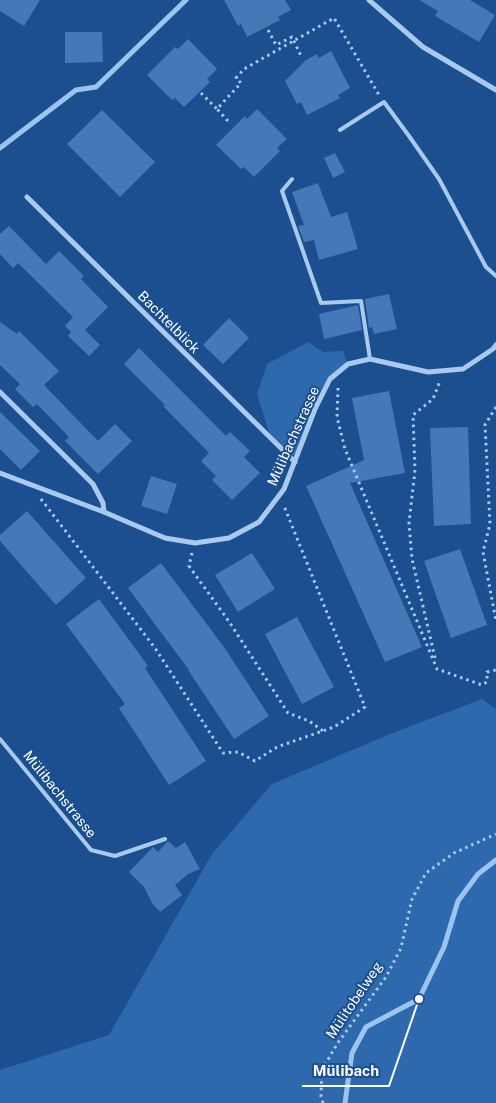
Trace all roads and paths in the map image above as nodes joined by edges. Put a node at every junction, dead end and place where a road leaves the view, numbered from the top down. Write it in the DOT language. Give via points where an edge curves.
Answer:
graph roads {
  1 [pos="369,0"];
  2 [pos="268,30"];
  3 [pos="294,42"];
  4 [pos="302,58"];
  5 [pos="496,90"];
  6 [pos="201,94"];
  7 [pos="384,102"];
  8 [pos="217,108"];
  9 [pos="228,121"];
  10 [pos="340,130"];
  11 [pos="292,179"];
  12 [pos="27,197"];
  13 [pos="496,276"];
  14 [pos="496,345"];
  15 [pos="370,359"];
  16 [pos="444,371"];
  17 [pos="338,373"];
  18 [pos="0,392"];
  19 [pos="496,407"];
  20 [pos="295,462"];
  21 [pos="0,473"];
  22 [pos="28,483"];
  23 [pos="280,495"];
  24 [pos="104,512"];
  25 [pos="195,542"];
  26 [pos="496,621"];
  27 [pos="437,669"];
  28 [pos="496,670"];
  29 [pos="323,731"];
  30 [pos="0,739"];
  31 [pos="496,834"];
  32 [pos="165,839"];
  33 [pos="323,1103"];
  1 -- 5 [label="street" via="423,47"];
  2 -- 3 [label="path" via="276,45 292,37"];
  3 -- 4 [label="path"];
  3 -- 7 [label="path" via="334,18"];
  3 -- 8 [label="path" via="244,70 236,78 241,84"];
  6 -- 8 [label="path"];
  7 -- 10 [label="lane"];
  7 -- 13 [label="lane" via="439,180 486,267"];
  8 -- 9 [label="path"];
  11 -- 15 [label="lane" via="282,191 321,303 361,300"];
  12 -- 20 [label="street, Bachtelblick"];
  14 -- 16 [label="street, Mülibachstrasse" via="463,369"];
  15 -- 16 [label="street, Mülibachstrasse" via="428,372"];
  15 -- 17 [label="street, Mülibachstrasse" via="348,364"];
  16 -- 27 [label="path" via="433,399 413,415 415,470 410,523 412,559"];
  17 -- 20 [label="street, Mülibachstrasse" via="330,379 315,409"];
  17 -- 27 [label="path" via="337,417 345,448"];
  18 -- 24 [label="street" via="93,484"];
  19 -- 26 [label="path" via="484,425 490,524 483,552"];
  20 -- 23 [label="street, Mülibachstrasse"];
  21 -- 22 [label="street, Mülibachstrasse"];
  22 -- 24 [label="street, Mülibachstrasse"];
  22 -- 29 [label="path" via="155,648 223,753 238,752 255,761 277,747"];
  23 -- 25 [label="street, Mülibachstrasse" via="259,522 229,538"];
  23 -- 29 [label="path" via="365,707"];
  24 -- 25 [label="street, Mülibachstrasse" via="166,538"];
  25 -- 29 [label="path" via="189,566 288,713"];
  27 -- 28 [label="path" via="482,686 487,682 487,672"];
  30 -- 32 [label="lane, Mülibachstrasse" via="91,850 115,856"];
  31 -- 33 [label="path, Mülitobelweg" via="454,853 426,873 412,899 401,948 386,977 322,1070"];
}
